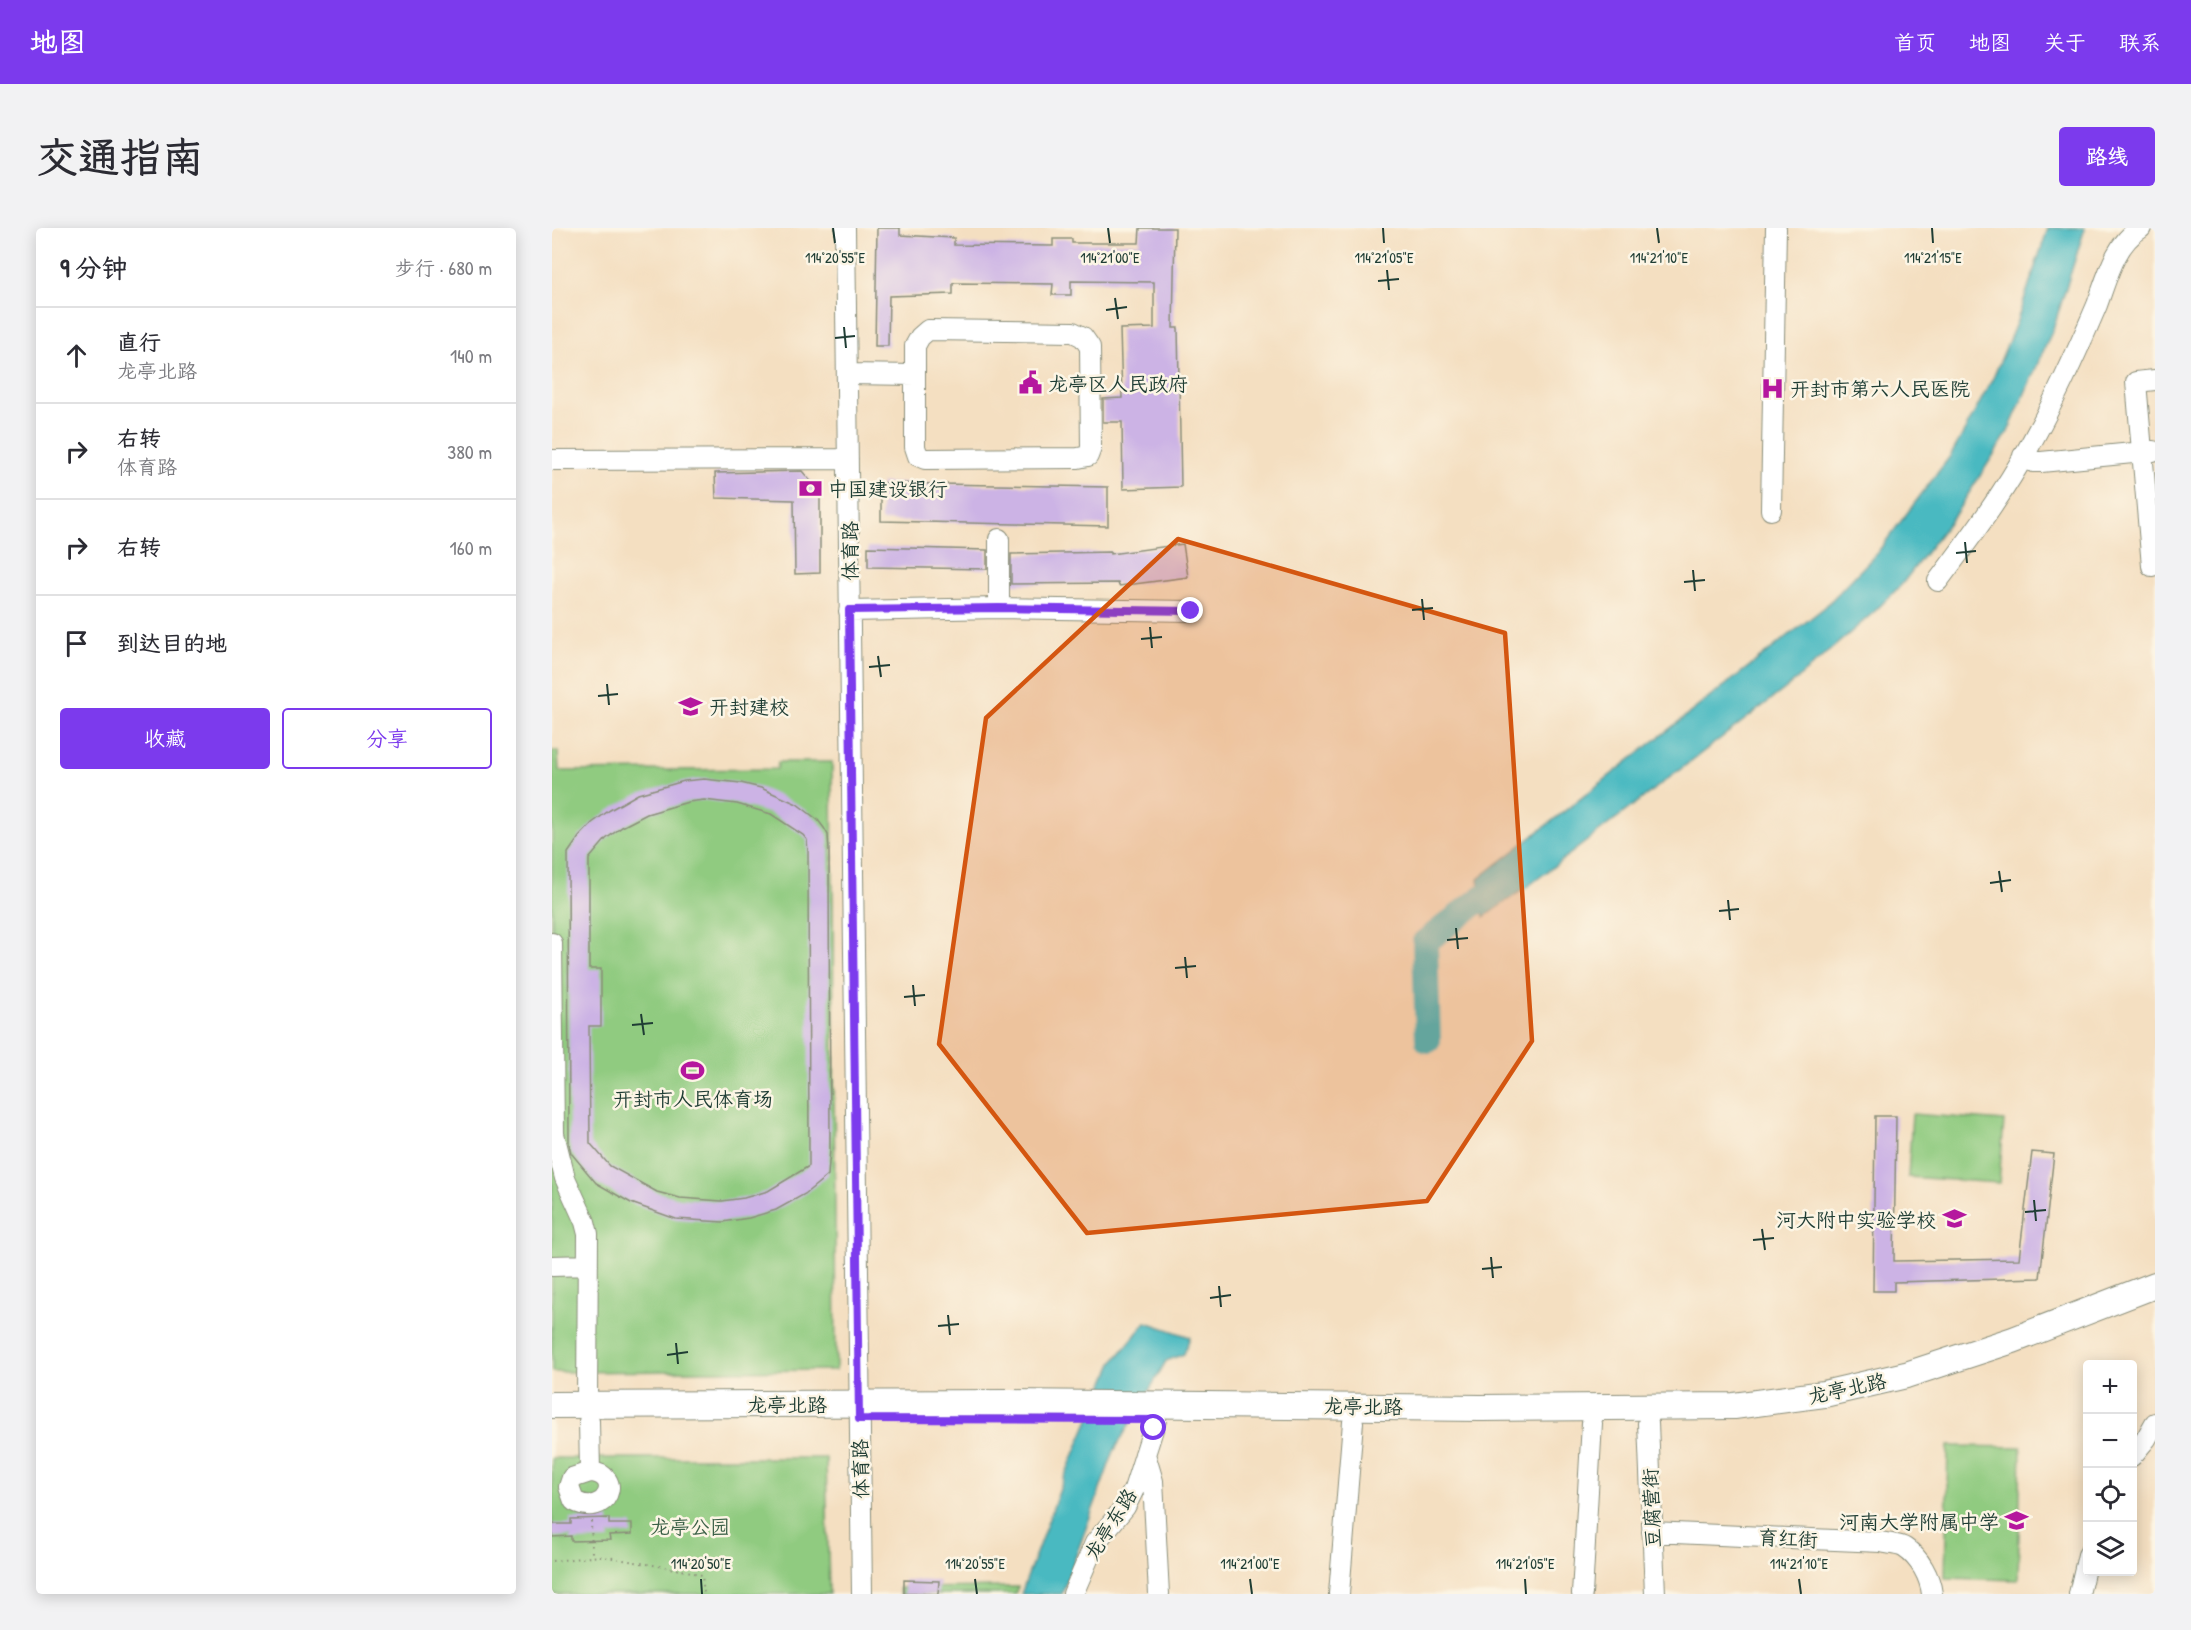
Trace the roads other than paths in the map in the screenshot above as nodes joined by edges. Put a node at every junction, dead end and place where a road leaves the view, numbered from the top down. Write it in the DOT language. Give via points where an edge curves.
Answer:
graph roads {
  1 [pos="845,228"];
  2 [pos="1776,228"];
  3 [pos="2141,228"];
  4 [pos="847,374"];
  5 [pos="915,375"];
  6 [pos="2155,380"];
  7 [pos="2149,452"];
  8 [pos="2023,456"];
  9 [pos="848,459"];
  10 [pos="552,460"];
  11 [pos="1771,510"];
  12 [pos="999,539"];
  13 [pos="2152,566"];
  14 [pos="1938,581"];
  15 [pos="999,608"];
  16 [pos="849,610"];
  17 [pos="1191,611"];
  18 [pos="552,943"];
  19 [pos="588,1265"];
  20 [pos="552,1266"];
  21 [pos="2155,1285"];
  22 [pos="2155,1300"];
  23 [pos="552,1405"];
  24 [pos="858,1411"];
  25 [pos="588,1413"];
  26 [pos="1149,1414"];
  27 [pos="552,1421"];
  28 [pos="1353,1422"];
  29 [pos="1592,1423"];
  30 [pos="1648,1423"];
  31 [pos="2155,1423"];
  32 [pos="2137,1450"];
  33 [pos="1145,1453"];
  34 [pos="591,1506"];
  35 [pos="1652,1532"];
  36 [pos="2083,1576"];
  37 [pos="862,1594"];
  38 [pos="1073,1594"];
  39 [pos="1159,1594"];
  40 [pos="1339,1594"];
  41 [pos="1582,1594"];
  42 [pos="1655,1594"];
  43 [pos="1932,1594"];
  44 [pos="2079,1594"];
  1 -- 4 [label="street, 体育路"];
  2 -- 11 [label="street"];
  3 -- 8 [label="street" via="2119,249 2083,338"];
  4 -- 5 [label="street"];
  4 -- 9 [label="street, 体育路"];
  5 -- 5 [label="street" via="915,346 928,330 1072,332 1083,337 1090,347 1088,456 918,456"];
  6 -- 7 [label="street" via="2136,382"];
  7 -- 8 [label="street" via="2041,462"];
  7 -- 13 [label="street"];
  8 -- 14 [label="street" via="1983,521"];
  9 -- 10 [label="street"];
  9 -- 16 [label="street, 体育路"];
  12 -- 15 [label="street"];
  15 -- 16 [label="street"];
  15 -- 17 [label="street"];
  16 -- 24 [label="street, 体育路"];
  18 -- 19 [label="street" via="554,1134 565,1178 585,1222"];
  19 -- 20 [label="street"];
  19 -- 25 [label="street"];
  21 -- 26 [label="main road, 龙亭北路" via="2013,1340 1906,1375 1764,1403"];
  22 -- 30 [label="main road, 龙亭北路" via="1910,1390 1869,1400 1766,1419"];
  23 -- 25 [label="main road, 龙亭北路"];
  24 -- 25 [label="main road, 龙亭北路"];
  24 -- 26 [label="main road, 龙亭北路"];
  24 -- 37 [label="street, 体育路"];
  25 -- 27 [label="main road, 龙亭北路"];
  25 -- 34 [label="street" via="590,1472 572,1478 569,1487 574,1501"];
  26 -- 28 [label="main road, 龙亭北路"];
  26 -- 33 [label="street, 龙亭东路"];
  28 -- 29 [label="main road, 龙亭北路"];
  28 -- 40 [label="street"];
  29 -- 30 [label="main road, 龙亭北路"];
  29 -- 41 [label="street"];
  30 -- 35 [label="street, 豆腐营街"];
  31 -- 32 [label="street"];
  33 -- 38 [label="street, 龙亭东路" via="1125,1507 1095,1543"];
  33 -- 39 [label="street" via="1153,1481"];
  35 -- 42 [label="street, 豆腐营街"];
  35 -- 43 [label="street, 育红街" via="1881,1542 1904,1547 1920,1563"];
  36 -- 44 [label="street"];
}
